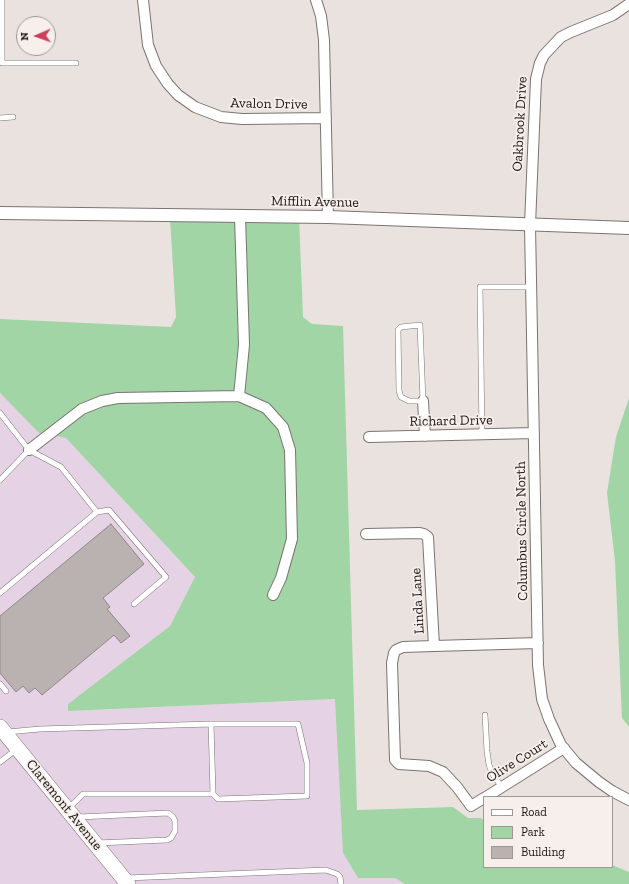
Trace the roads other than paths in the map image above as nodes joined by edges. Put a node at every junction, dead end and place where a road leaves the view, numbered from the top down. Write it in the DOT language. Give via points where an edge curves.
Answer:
graph roads {
  1 [pos="2,0"];
  2 [pos="143,0"];
  3 [pos="316,0"];
  4 [pos="629,4"];
  5 [pos="76,63"];
  6 [pos="13,117"];
  7 [pos="0,118"];
  8 [pos="326,118"];
  9 [pos="0,213"];
  10 [pos="240,216"];
  11 [pos="328,217"];
  12 [pos="530,225"];
  13 [pos="629,228"];
  14 [pos="531,287"];
  15 [pos="238,396"];
  16 [pos="423,400"];
  17 [pos="0,412"];
  18 [pos="534,433"];
  19 [pos="482,435"];
  20 [pos="425,436"];
  21 [pos="369,437"];
  22 [pos="29,450"];
  23 [pos="0,480"];
  24 [pos="97,512"];
  25 [pos="366,534"];
  26 [pos="0,592"];
  27 [pos="273,595"];
  28 [pos="134,604"];
  29 [pos="538,643"];
  30 [pos="434,646"];
  31 [pos="0,684"];
  32 [pos="6,691"];
  33 [pos="485,715"];
  34 [pos="211,724"];
  35 [pos="2,729"];
  36 [pos="18,748"];
  37 [pos="564,748"];
  38 [pos="0,762"];
  39 [pos="502,787"];
  40 [pos="213,794"];
  41 [pos="488,796"];
  42 [pos="483,799"];
  43 [pos="629,800"];
  44 [pos="70,814"];
  45 [pos="94,843"];
  46 [pos="125,881"];
  47 [pos="341,884"];
  1 -- 5 [label="lane" via="2,63"];
  2 -- 8 [label="street, Avalon Drive" via="148,45 156,66 168,84 195,107 230,118 253,120"];
  3 -- 8 [label="street" via="324,40"];
  4 -- 12 [label="street, Oakbrook Drive" via="604,20 561,37 540,63 536,79"];
  6 -- 7 [label="lane"];
  8 -- 11 [label="street"];
  9 -- 10 [label="street, Mifflin Avenue"];
  10 -- 11 [label="street, Mifflin Avenue"];
  10 -- 15 [label="street" via="244,346"];
  11 -- 12 [label="street, Mifflin Avenue"];
  12 -- 13 [label="street, Mifflin Avenue"];
  12 -- 14 [label="street, Columbus Circle North"];
  14 -- 18 [label="street, Columbus Circle North"];
  14 -- 19 [label="lane" via="480,288"];
  15 -- 22 [label="street" via="118,398 102,401 82,409"];
  15 -- 27 [label="street" via="266,408 283,427 290,450 292,539 281,578"];
  16 -- 16 [label="lane" via="409,401 401,397 399,391 397,336 401,327 420,325"];
  16 -- 20 [label="street"];
  17 -- 22 [label="lane"];
  18 -- 19 [label="street, Richard Drive"];
  18 -- 29 [label="street, Columbus Circle North"];
  19 -- 20 [label="street, Richard Drive"];
  20 -- 21 [label="street, Richard Drive"];
  22 -- 23 [label="lane"];
  22 -- 24 [label="lane" via="61,467"];
  24 -- 26 [label="lane"];
  24 -- 28 [label="lane" via="109,510 166,577"];
  25 -- 30 [label="street, Linda Lane" via="420,533 428,537"];
  29 -- 30 [label="street, Linda Lane"];
  29 -- 37 [label="street, Columbus Circle North" via="542,699 554,731"];
  30 -- 42 [label="street, Olive Court" via="403,647 394,653 392,663 395,760 399,764 429,766 443,772 471,806"];
  31 -- 32 [label="lane"];
  33 -- 39 [label="lane" via="489,765"];
  34 -- 35 [label="lane"];
  34 -- 40 [label="lane"];
  34 -- 40 [label="lane" via="298,724 307,763 307,796 218,799"];
  35 -- 36 [label="main road, Claremont Avenue"];
  36 -- 38 [label="lane"];
  36 -- 44 [label="main road, Claremont Avenue"];
  37 -- 39 [label="street, Olive Court"];
  37 -- 43 [label="street, Columbus Circle North" via="576,763 599,782"];
  39 -- 41 [label="street, Olive Court"];
  40 -- 44 [label="lane" via="83,794"];
  44 -- 45 [label="main road, Claremont Avenue"];
  44 -- 45 [label="lane" via="168,813 175,821 175,831 167,840"];
  45 -- 46 [label="main road, Claremont Avenue"];
  46 -- 47 [label="lane" via="326,870 337,874"];
}
